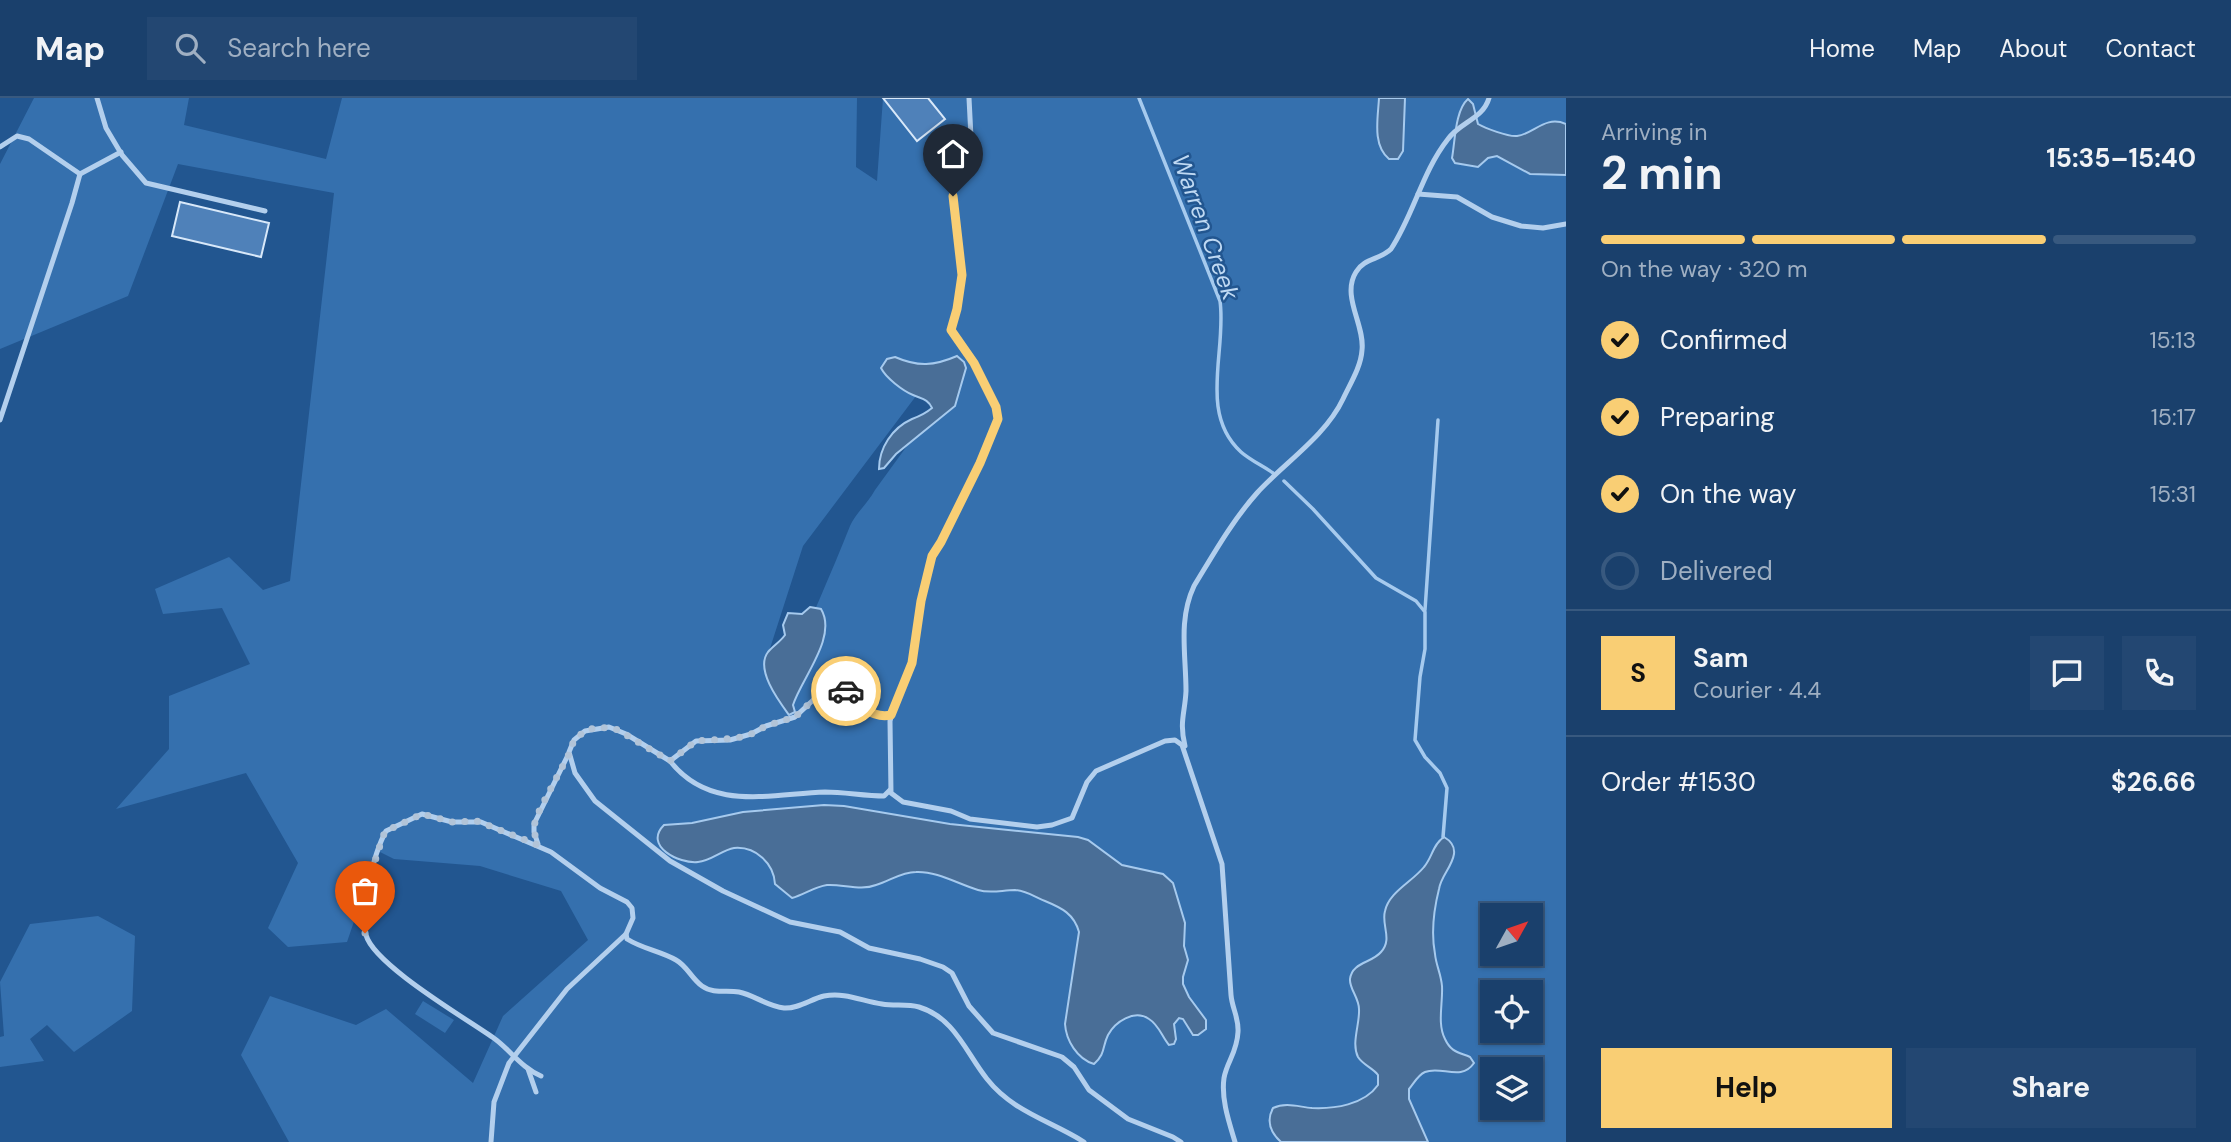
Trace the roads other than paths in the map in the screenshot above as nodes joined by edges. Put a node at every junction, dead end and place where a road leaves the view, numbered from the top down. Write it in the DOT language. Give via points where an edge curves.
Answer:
graph roads {
  1 [pos="97,98"];
  2 [pos="970,98"];
  3 [pos="1489,98"];
  4 [pos="0,147"];
  5 [pos="121,152"];
  6 [pos="80,174"];
  7 [pos="1418,194"];
  8 [pos="265,211"];
  9 [pos="1566,224"];
  10 [pos="0,420"];
  11 [pos="891,715"];
  12 [pos="1180,726"];
  13 [pos="1168,740"];
  14 [pos="569,754"];
  15 [pos="1187,756"];
  16 [pos="670,761"];
  17 [pos="890,789"];
  18 [pos="884,796"];
  19 [pos="896,799"];
  20 [pos="538,845"];
  21 [pos="626,934"];
  22 [pos="503,1047"];
  23 [pos="513,1056"];
  24 [pos="507,1066"];
  25 [pos="528,1069"];
  26 [pos="541,1076"];
  27 [pos="536,1092"];
  28 [pos="493,1142"];
  29 [pos="1084,1142"];
  30 [pos="1181,1142"];
  31 [pos="1235,1142"];
  1 -- 5 [label="lane" via="106,128"];
  2 -- 11 [label="lane" via="971,137 952,202 962,275 951,330 974,363 998,419 932,556 912,663"];
  3 -- 7 [label="lane" via="1482,113 1453,133 1427,171"];
  4 -- 6 [label="lane" via="17,136 29,139"];
  5 -- 6 [label="lane"];
  5 -- 8 [label="lane" via="146,183"];
  6 -- 10 [label="lane"];
  7 -- 9 [label="lane" via="1457,197 1492,217 1521,226"];
  7 -- 12 [label="lane" via="1391,249 1364,262 1353,279 1362,352 1337,412 1249,503 1191,593 1183,625 1186,688"];
  11 -- 16 [label="lane" via="866,710 844,689 832,687 821,691 795,717 737,738 696,741"];
  11 -- 17 [label="lane"];
  12 -- 13 [label="lane"];
  12 -- 15 [label="lane"];
  13 -- 15 [label="lane" via="1182,745"];
  13 -- 19 [label="lane" via="1096,771 1072,818 1052,825 970,820"];
  14 -- 16 [label="lane" via="579,734 606,727"];
  14 -- 20 [label="lane" via="534,824"];
  14 -- 30 [label="lane" via="577,776 595,801 670,861 790,922 840,932 869,948 943,967 954,976 968,1006 993,1033 1062,1057 1074,1066 1089,1090 1128,1119"];
  15 -- 31 [label="lane" via="1222,864 1231,995 1238,1030 1224,1091"];
  16 -- 18 [label="lane" via="697,786 724,794"];
  17 -- 18 [label="lane"];
  17 -- 19 [label="lane"];
  18 -- 19 [label="lane"];
  20 -- 21 [label="lane" via="627,902 633,918"];
  20 -- 22 [label="lane" via="477,821 452,822 422,814 386,831 368,883 364,923 373,950"];
  21 -- 23 [label="lane" via="567,989"];
  21 -- 29 [label="lane" via="635,945 677,960 711,990 741,992 785,1008 838,995 927,1011 950,1026 1006,1099"];
  22 -- 23 [label="lane"];
  22 -- 24 [label="lane"];
  23 -- 24 [label="lane"];
  23 -- 25 [label="lane"];
  24 -- 28 [label="lane" via="494,1102"];
  25 -- 26 [label="lane"];
  25 -- 27 [label="lane"];
}
